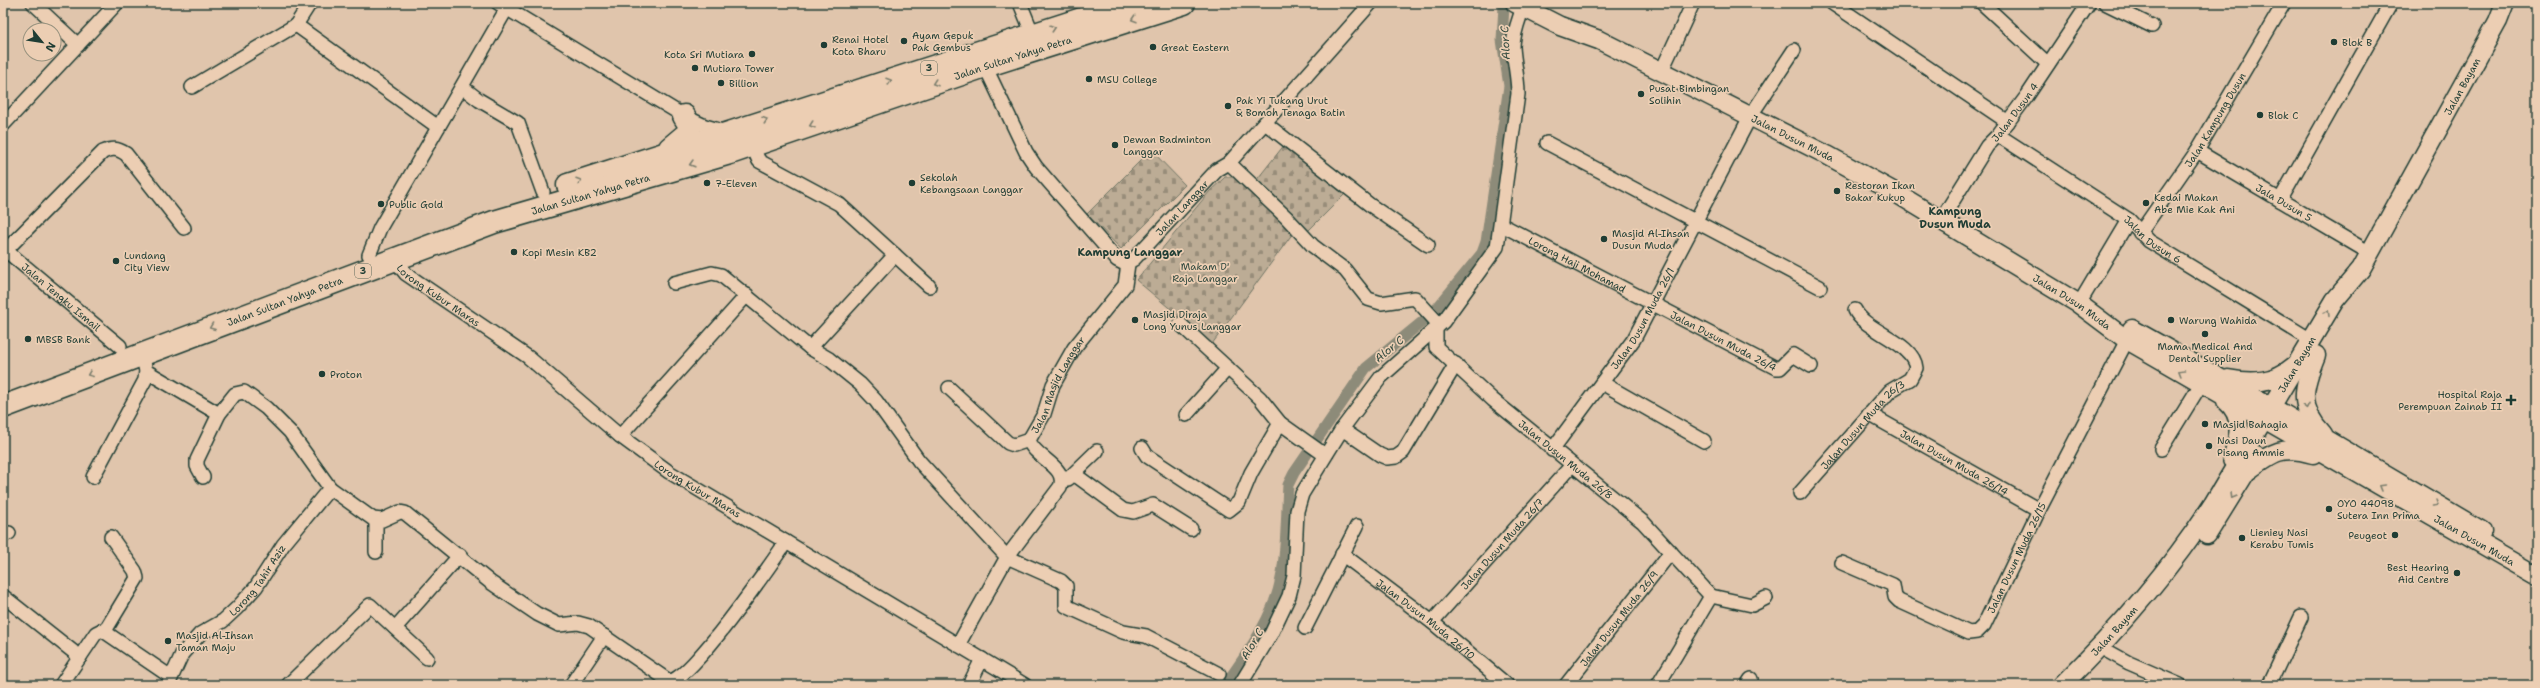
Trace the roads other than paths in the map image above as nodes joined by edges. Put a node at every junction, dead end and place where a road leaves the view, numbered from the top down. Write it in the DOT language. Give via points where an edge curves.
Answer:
graph roads {
  1 [pos="33,3"];
  2 [pos="117,3"];
  3 [pos="310,3"];
  4 [pos="1020,3"];
  5 [pos="1131,3"];
  6 [pos="1184,3"];
  7 [pos="1371,3"];
  8 [pos="1693,3"];
  9 [pos="1832,3"];
  10 [pos="1982,3"];
  11 [pos="2089,3"];
  12 [pos="2105,3"];
  13 [pos="2284,3"];
  14 [pos="2391,3"];
  15 [pos="2505,3"];
  16 [pos="2515,3"];
  17 [pos="1526,4"];
  18 [pos="505,5"];
  19 [pos="2498,21"];
  20 [pos="296,25"];
  21 [pos="2152,26"];
  22 [pos="1032,35"];
  23 [pos="78,45"];
  24 [pos="1794,50"];
  25 [pos="2048,64"];
  26 [pos="985,66"];
  27 [pos="1662,70"];
  28 [pos="192,87"];
  29 [pos="462,87"];
  30 [pos="1751,115"];
  31 [pos="684,116"];
  32 [pos="2008,122"];
  33 [pos="1265,124"];
  34 [pos="3,125"];
  35 [pos="438,128"];
  36 [pos="1998,135"];
  37 [pos="723,141"];
  38 [pos="1547,143"];
  39 [pos="752,145"];
  40 [pos="2197,151"];
  41 [pos="663,154"];
  42 [pos="1229,163"];
  43 [pos="542,192"];
  44 [pos="2280,200"];
  45 [pos="1941,220"];
  46 [pos="2129,220"];
  47 [pos="1696,221"];
  48 [pos="1502,225"];
  49 [pos="184,228"];
  50 [pos="2140,233"];
  51 [pos="1428,245"];
  52 [pos="4,249"];
  53 [pos="2370,253"];
  54 [pos="369,255"];
  55 [pos="895,255"];
  56 [pos="394,260"];
  57 [pos="1128,264"];
  58 [pos="674,283"];
  59 [pos="929,286"];
  60 [pos="1820,287"];
  61 [pos="747,295"];
  62 [pos="1652,304"];
  63 [pos="2078,304"];
  64 [pos="1855,310"];
  65 [pos="1180,324"];
  66 [pos="1436,324"];
  67 [pos="2127,340"];
  68 [pos="120,346"];
  69 [pos="2314,347"];
  70 [pos="810,348"];
  71 [pos="144,362"];
  72 [pos="1456,364"];
  73 [pos="2297,364"];
  74 [pos="1811,366"];
  75 [pos="1228,368"];
  76 [pos="1602,383"];
  77 [pos="2210,384"];
  78 [pos="949,388"];
  79 [pos="3,391"];
  80 [pos="3,407"];
  81 [pos="219,414"];
  82 [pos="1869,414"];
  83 [pos="1186,415"];
  84 [pos="2272,416"];
  85 [pos="1280,424"];
  86 [pos="1342,429"];
  87 [pos="620,436"];
  88 [pos="1029,440"];
  89 [pos="1704,441"];
  90 [pos="1142,448"];
  91 [pos="2161,449"];
  92 [pos="1552,450"];
  93 [pos="1097,451"];
  94 [pos="1322,453"];
  95 [pos="2338,455"];
  96 [pos="1572,465"];
  97 [pos="2247,472"];
  98 [pos="1074,474"];
  99 [pos="93,477"];
  100 [pos="203,477"];
  101 [pos="1062,482"];
  102 [pos="2225,484"];
  103 [pos="330,488"];
  104 [pos="1800,493"];
  105 [pos="2039,510"];
  106 [pos="376,520"];
  107 [pos="1357,526"];
  108 [pos="1191,529"];
  109 [pos="111,537"];
  110 [pos="786,542"];
  111 [pos="376,552"];
  112 [pos="1671,552"];
  113 [pos="1342,554"];
  114 [pos="460,555"];
  115 [pos="1007,557"];
  116 [pos="2537,562"];
  117 [pos="1842,563"];
  118 [pos="2537,576"];
  119 [pos="3,596"];
  120 [pos="1711,596"];
  121 [pos="1766,598"];
  122 [pos="2130,616"];
  123 [pos="2301,617"];
  124 [pos="1432,622"];
  125 [pos="395,628"];
  126 [pos="1305,628"];
  127 [pos="105,631"];
  128 [pos="604,636"];
  129 [pos="958,645"];
  130 [pos="2100,647"];
  131 [pos="80,657"];
  132 [pos="427,658"];
  133 [pos="982,659"];
  134 [pos="1220,674"];
  135 [pos="169,681"];
  136 [pos="679,683"];
  137 [pos="2172,683"];
  138 [pos="61,685"];
  139 [pos="288,685"];
  140 [pos="571,685"];
  141 [pos="969,685"];
  142 [pos="1025,685"];
  143 [pos="1240,685"];
  144 [pos="1507,685"];
  145 [pos="1566,685"];
  146 [pos="1658,685"];
  147 [pos="2062,685"];
  148 [pos="2269,685"];
  1 -- 23 [label="street" via="35,8"];
  2 -- 23 [label="street"];
  3 -- 20 [label="street"];
  4 -- 22 [label="street"];
  22 -- 5 [label="highway, Jalan Sultan Yahya Petra / 3, one-way"];
  6 -- 26 [label="highway, Jalan Sultan Yahya Petra / 3, one-way"];
  7 -- 33 [label="street, Jalan Langgar"];
  8 -- 27 [label="street"];
  9 -- 32 [label="street"];
  10 -- 25 [label="street"];
  11 -- 25 [label="street, Jalan Dusun 4"];
  12 -- 21 [label="street"];
  13 -- 40 [label="street, Jalan Kampung Dusun"];
  14 -- 44 [label="street"];
  15 -- 19 [label="main road, Jalan Bayam"];
  16 -- 19 [label="main road, Jalan Bayam"];
  17 -- 27 [label="main road, Jalan Dusun Muda" via="1565,17 1599,40"];
  17 -- 48 [label="street" via="1515,29 1513,47 1518,94"];
  18 -- 29 [label="street"];
  18 -- 31 [label="street"];
  19 -- 53 [label="main road, Jalan Bayam"];
  20 -- 28 [label="street"];
  20 -- 35 [label="street"];
  37 -- 22 [label="highway, Jalan Sultan Yahya Petra / 3, one-way"];
  23 -- 34 [label="street"];
  24 -- 30 [label="street, Jalan Dusun Muda 26/1"];
  25 -- 32 [label="street, Jalan Dusun 4"];
  26 -- 39 [label="highway, Jalan Sultan Yahya Petra / 3, one-way"];
  26 -- 57 [label="street" via="1026,152 1036,167 1117,260"];
  27 -- 30 [label="main road, Jalan Dusun Muda"];
  29 -- 35 [label="street"];
  29 -- 43 [label="street" via="518,123"];
  30 -- 45 [label="main road, Jalan Dusun Muda"];
  30 -- 47 [label="street, Jalan Dusun Muda 26/1"];
  31 -- 37 [label="street"];
  31 -- 37 [label="street" via="706,126"];
  31 -- 41 [label="highway" via="690,126 689,132"];
  32 -- 36 [label="street, Jalan Dusun 4"];
  33 -- 42 [label="street, Jalan Langgar"];
  33 -- 51 [label="street" via="1370,205"];
  35 -- 54 [label="street" via="380,228"];
  36 -- 45 [label="street, Jalan Dusun 4" via="1987,146"];
  36 -- 46 [label="street, Jalan Dusun 6"];
  37 -- 39 [label="highway, Jalan Sultan Yahya Petra / 3"];
  37 -- 41 [label="highway, Jalan Sultan Yahya Petra / 3"];
  37 -- 56 [label="highway, Jalan Sultan Yahya Petra / 3, one-way"];
  38 -- 47 [label="street"];
  39 -- 55 [label="street" via="759,161 837,202"];
  40 -- 44 [label="street, Jala Dusun 5"];
  40 -- 50 [label="street, Jalan Kampung Dusun"];
  43 -- 41 [label="highway, Jalan Sultan Yahya Petra / 3, one-way"];
  42 -- 57 [label="street, Jalan Langgar" via="1217,170"];
  42 -- 66 [label="street" via="1313,246 1345,270 1368,299 1381,303 1412,297 1424,306"];
  43 -- 54 [label="highway, Jalan Sultan Yahya Petra / 3"];
  44 -- 53 [label="street, Jala Dusun 5"];
  45 -- 63 [label="main road, Jalan Dusun Muda"];
  46 -- 50 [label="street, Jalan Dusun 6"];
  46 -- 63 [label="street"];
  47 -- 60 [label="street"];
  47 -- 62 [label="street, Jalan Dusun Muda 26/1"];
  48 -- 62 [label="street, Lorong Haji Mohamad"];
  48 -- 66 [label="street" via="1494,254 1446,319"];
  49 -- 52 [label="street" via="126,154 119,149 110,149 103,152"];
  50 -- 69 [label="street, Jalan Dusun 6"];
  52 -- 68 [label="street, Jalan Tengku Ismail"];
  53 -- 69 [label="main road, Jalan Bayam" via="2360,269 2346,306"];
  54 -- 68 [label="highway, Jalan Sultan Yahya Petra / 3"];
  55 -- 59 [label="street"];
  55 -- 70 [label="street"];
  56 -- 71 [label="highway, Jalan Sultan Yahya Petra / 3, one-way"];
  56 -- 87 [label="street, Lorong Kubur Maras" via="406,274 528,357"];
  57 -- 88 [label="street, Jalan Masjid Langgar" via="1125,285 1074,348 1053,385 1044,414"];
  58 -- 61 [label="street" via="715,272 724,276"];
  61 -- 70 [label="street"];
  61 -- 87 [label="street"];
  62 -- 74 [label="street, Jalan Dusun Muda 26/4" via="1776,368 1780,368 1793,355"];
  62 -- 76 [label="street, Jalan Dusun Muda 26/1" via="1631,345"];
  63 -- 67 [label="main road, Jalan Dusun Muda"];
  63 -- 77 [label="main road" via="2138,332"];
  64 -- 82 [label="street, Jalan Dusun Muda 26/3" via="1860,317 1882,331 1916,362 1910,379 1890,391"];
  65 -- 75 [label="street"];
  66 -- 72 [label="street, Jalan Dusun Muda 26/8" via="1435,345"];
  66 -- 86 [label="street" via="1381,377"];
  77 -- 67 [label="main road, Jalan Dusun Muda, one-way"];
  67 -- 105 [label="street, Jalan Dusun Muda 26/15"];
  68 -- 79 [label="highway, Jalan Sultan Yahya Petra / 3"];
  69 -- 73 [label="main road, Jalan Bayam"];
  69 -- 84 [label="main road"];
  69 -- 95 [label="main road, one-way" via="2305,387 2305,406 2315,426"];
  70 -- 115 [label="street" via="829,359 860,384 876,401 919,461"];
  71 -- 80 [label="highway, Jalan Sultan Yahya Petra / 3, one-way"];
  71 -- 81 [label="street"];
  71 -- 99 [label="street" via="145,380"];
  72 -- 86 [label="street" via="1409,445 1396,457 1387,458 1380,455"];
  72 -- 92 [label="street, Jalan Dusun Muda 26/8" via="1493,400"];
  73 -- 77 [label="main road" via="2267,381"];
  73 -- 84 [label="main road, Jalan Bayam"];
  75 -- 83 [label="street"];
  75 -- 85 [label="street" via="1260,398"];
  76 -- 89 [label="street"];
  76 -- 92 [label="street, Jalan Dusun Muda 26/1"];
  77 -- 84 [label="main road"];
  77 -- 91 [label="street"];
  77 -- 102 [label="main road" via="2237,414 2240,426 2239,438"];
  78 -- 88 [label="street" via="1008,443 1014,445"];
  81 -- 100 [label="street" via="197,460"];
  81 -- 103 [label="street" via="235,394 244,392 266,408 290,432"];
  82 -- 104 [label="street, Jalan Dusun Muda 26/3"];
  82 -- 105 [label="street, Jalan Dusun Muda 26/14"];
  84 -- 95 [label="main road"];
  84 -- 97 [label="main road"];
  84 -- 102 [label="main road, Jalan Bayam"];
  85 -- 90 [label="street" via="1238,502 1229,510 1147,456"];
  85 -- 94 [label="street"];
  86 -- 94 [label="street"];
  87 -- 110 [label="street, Lorong Kubur Maras" via="669,472"];
  88 -- 101 [label="street, Jalan Masjid Langgar" via="1035,450 1061,475"];
  92 -- 96 [label="street, Jalan Dusun Muda 26/8"];
  93 -- 98 [label="street"];
  94 -- 143 [label="street" via="1302,494 1297,511 1294,576 1289,596 1271,634"];
  95 -- 97 [label="main road" via="2287,449 2268,456"];
  95 -- 116 [label="main road, one-way"];
  118 -- 95 [label="main road, Jalan Dusun Muda, one-way"];
  96 -- 112 [label="street, Jalan Dusun Muda 26/8" via="1642,522"];
  96 -- 124 [label="street, Jalan Dusun Muda 26/7"];
  97 -- 122 [label="main road, one-way" via="2205,539 2181,567"];
  98 -- 101 [label="street"];
  98 -- 108 [label="street" via="1123,510 1132,512 1153,506"];
  101 -- 115 [label="street"];
  102 -- 122 [label="main road, Jalan Bayam" via="2194,534"];
  103 -- 106 [label="street"];
  103 -- 135 [label="street, Lorong Tahir Aziz" via="284,545 256,587 223,621 200,634 182,654"];
  105 -- 117 [label="street, Jalan Dusun Muda 26/15" via="1984,625 1973,634 1899,601 1895,597 1893,585"];
  106 -- 111 [label="street"];
  106 -- 114 [label="street" via="400,512 405,513"];
  107 -- 113 [label="street"];
  109 -- 127 [label="street" via="135,571 137,578"];
  110 -- 129 [label="street, Lorong Kubur Maras"];
  110 -- 136 [label="street"];
  112 -- 120 [label="street, Jalan Dusun Muda 26/8"];
  112 -- 145 [label="street, Jalan Dusun Muda 26/9"];
  113 -- 124 [label="street, Jalan Dusun Muda 26/10"];
  113 -- 126 [label="street"];
  114 -- 125 [label="street"];
  114 -- 128 [label="street" via="490,582 537,614 559,625 578,622"];
  115 -- 129 [label="street"];
  115 -- 134 [label="street" via="1066,586 1066,606 1072,611 1123,632 1146,636"];
  119 -- 131 [label="street"];
  120 -- 121 [label="street" via="1752,605"];
  120 -- 146 [label="street"];
  122 -- 130 [label="main road, Jalan Bayam"];
  123 -- 148 [label="street"];
  124 -- 144 [label="street, Jalan Dusun Muda 26/10"];
  125 -- 132 [label="street"];
  125 -- 139 [label="street" via="370,605"];
  127 -- 131 [label="street" via="98,632"];
  127 -- 135 [label="street"];
  128 -- 136 [label="street" via="665,680"];
  128 -- 140 [label="street"];
  129 -- 133 [label="street, Lorong Kubur Maras"];
  130 -- 137 [label="street"];
  130 -- 147 [label="main road, Jalan Bayam"];
  131 -- 138 [label="street"];
  133 -- 141 [label="street"];
  133 -- 142 [label="street, Lorong Kubur Maras"];
}
